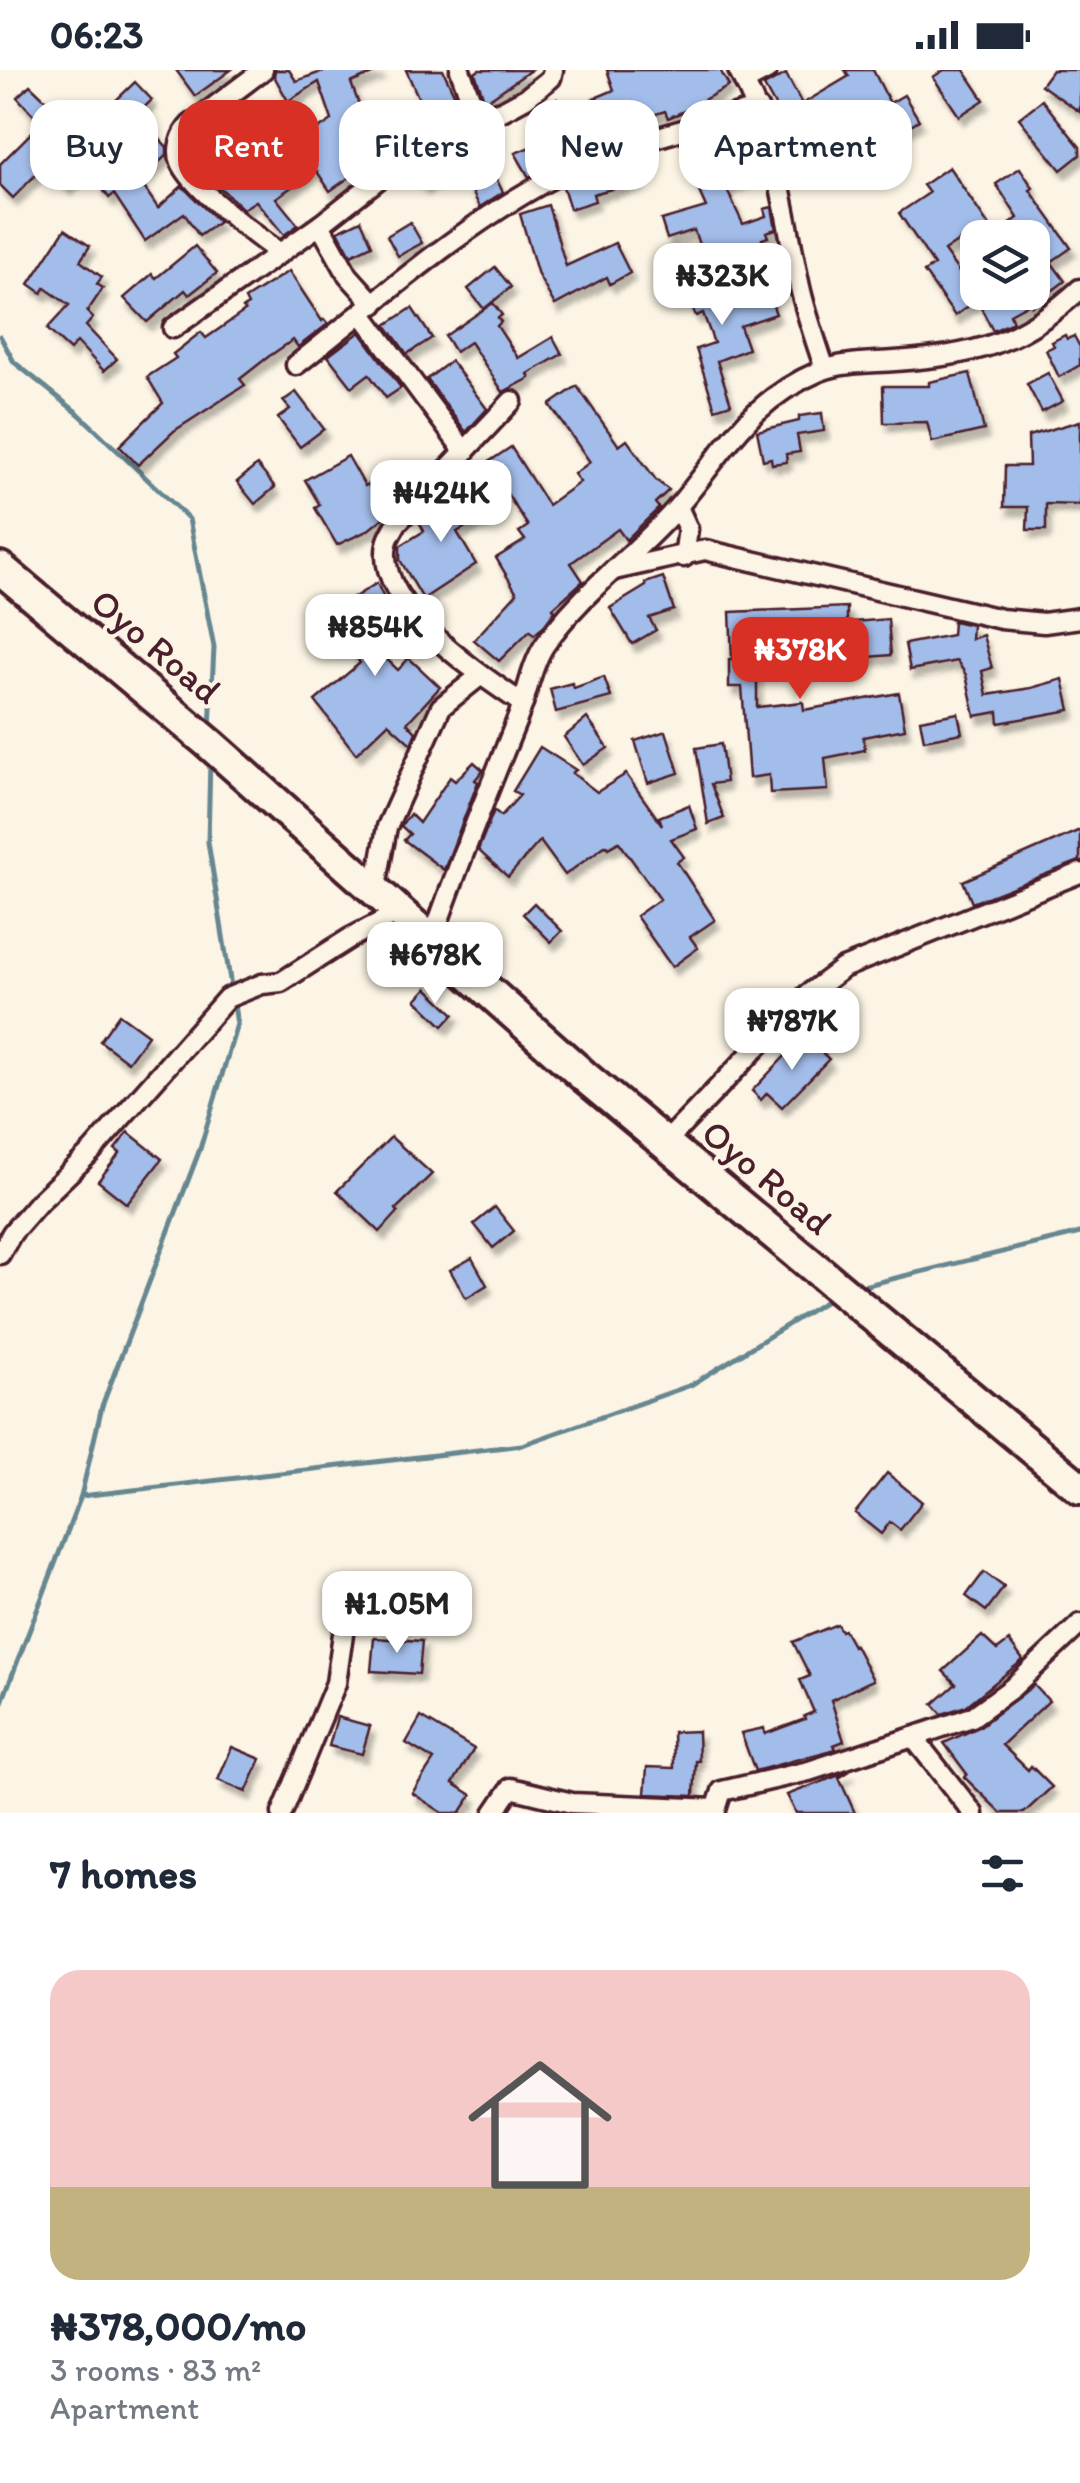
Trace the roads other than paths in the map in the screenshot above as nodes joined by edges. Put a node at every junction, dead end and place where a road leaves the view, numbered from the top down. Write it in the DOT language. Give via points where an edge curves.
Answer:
graph roads {
  1 [pos="263,70"];
  2 [pos="460,70"];
  3 [pos="553,70"];
  4 [pos="767,70"];
  5 [pos="741,76"];
  6 [pos="471,100"];
  7 [pos="754,100"];
  8 [pos="505,109"];
  9 [pos="679,131"];
  10 [pos="365,190"];
  11 [pos="781,190"];
  12 [pos="320,225"];
  13 [pos="280,253"];
  14 [pos="1080,289"];
  15 [pos="368,309"];
  16 [pos="173,328"];
  17 [pos="296,365"];
  18 [pos="825,369"];
  19 [pos="512,402"];
  20 [pos="465,452"];
  21 [pos="678,507"];
  22 [pos="684,557"];
  23 [pos="0,568"];
  24 [pos="614,570"];
  25 [pos="1080,618"];
  26 [pos="481,675"];
  27 [pos="524,704"];
  28 [pos="1080,873"];
  29 [pos="386,903"];
  30 [pos="431,943"];
  31 [pos="665,1143"];
  32 [pos="0,1254"];
  33 [pos="1080,1488"];
  34 [pos="1080,1624"];
  35 [pos="344,1627"];
  36 [pos="913,1737"];
  37 [pos="715,1811"];
  38 [pos="282,1813"];
  39 [pos="494,1813"];
  40 [pos="973,1813"];
  1 -- 13 [label="street" via="190,125 179,153 181,164 228,214"];
  2 -- 6 [label="street"];
  3 -- 8 [label="street"];
  4 -- 5 [label="street"];
  5 -- 7 [label="street"];
  9 -- 15 [label="street" via="555,176"];
  10 -- 12 [label="street"];
  11 -- 18 [label="street" via="801,293"];
  12 -- 13 [label="street"];
  12 -- 15 [label="street"];
  13 -- 16 [label="street"];
  14 -- 18 [label="street" via="985,350"];
  15 -- 17 [label="street"];
  15 -- 20 [label="street"];
  18 -- 21 [label="street" via="760,406"];
  19 -- 20 [label="street"];
  20 -- 26 [label="street" via="397,522 386,543 387,566 409,608"];
  21 -- 22 [label="street" via="688,529"];
  21 -- 24 [label="street"];
  22 -- 24 [label="street"];
  22 -- 25 [label="street" via="705,550 1001,619"];
  23 -- 29 [label="highway, Oyo Road"];
  24 -- 27 [label="street" via="540,651"];
  26 -- 27 [label="street"];
  26 -- 29 [label="street" via="441,707 387,827"];
  27 -- 30 [label="street"];
  28 -- 31 [label="street" via="843,968 806,995"];
  29 -- 30 [label="highway, Oyo Road"];
  29 -- 32 [label="street" via="350,938 281,982 227,998 38,1203"];
  30 -- 31 [label="highway, Oyo Road"];
  31 -- 33 [label="highway, Oyo Road"];
  34 -- 36 [label="street" via="972,1717"];
  35 -- 38 [label="street" via="336,1683"];
  36 -- 37 [label="street" via="810,1771 722,1790"];
  36 -- 40 [label="street"];
  37 -- 39 [label="street" via="572,1803 511,1788"];
}
